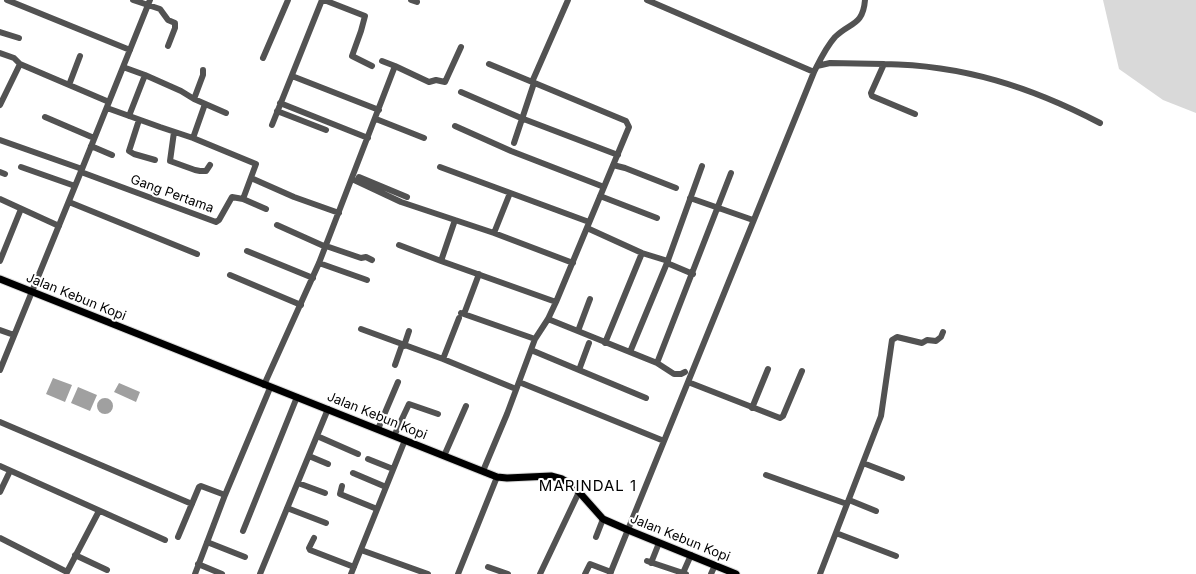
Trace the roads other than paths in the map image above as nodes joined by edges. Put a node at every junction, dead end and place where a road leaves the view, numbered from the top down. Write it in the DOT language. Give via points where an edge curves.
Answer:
graph roads {
  1 [pos="7,0"];
  2 [pos="132,0"];
  3 [pos="288,0"];
  4 [pos="323,0"];
  5 [pos="568,0"];
  6 [pos="647,0"];
  7 [pos="866,0"];
  8 [pos="149,3"];
  9 [pos="0,32"];
  10 [pos="19,38"];
  11 [pos="168,46"];
  12 [pos="461,46"];
  13 [pos="130,50"];
  14 [pos="0,53"];
  15 [pos="80,56"];
  16 [pos="263,58"];
  17 [pos="382,60"];
  18 [pos="20,64"];
  19 [pos="489,64"];
  20 [pos="884,64"];
  21 [pos="372,66"];
  22 [pos="395,66"];
  23 [pos="123,67"];
  24 [pos="815,69"];
  25 [pos="203,70"];
  26 [pos="145,75"];
  27 [pos="292,76"];
  28 [pos="533,82"];
  29 [pos="69,85"];
  30 [pos="461,92"];
  31 [pos="194,99"];
  32 [pos="280,103"];
  33 [pos="205,104"];
  34 [pos="0,105"];
  35 [pos="108,105"];
  36 [pos="379,110"];
  37 [pos="277,111"];
  38 [pos="226,114"];
  39 [pos="915,114"];
  40 [pos="129,116"];
  41 [pos="45,117"];
  42 [pos="522,118"];
  43 [pos="376,119"];
  44 [pos="139,120"];
  45 [pos="1100,123"];
  46 [pos="272,125"];
  47 [pos="455,126"];
  48 [pos="326,130"];
  49 [pos="174,132"];
  50 [pos="94,138"];
  51 [pos="193,138"];
  52 [pos="368,138"];
  53 [pos="424,138"];
  54 [pos="0,140"];
  55 [pos="514,143"];
  56 [pos="92,146"];
  57 [pos="112,155"];
  58 [pos="618,155"];
  59 [pos="155,160"];
  60 [pos="613,165"];
  61 [pos="210,166"];
  62 [pos="702,166"];
  63 [pos="21,167"];
  64 [pos="440,167"];
  65 [pos="82,171"];
  66 [pos="731,173"];
  67 [pos="353,177"];
  68 [pos="251,178"];
  69 [pos="75,186"];
  70 [pos="604,187"];
  71 [pos="676,188"];
  72 [pos="510,193"];
  73 [pos="600,196"];
  74 [pos="407,197"];
  75 [pos="690,198"];
  76 [pos="243,199"];
  77 [pos="0,200"];
  78 [pos="69,202"];
  79 [pos="718,207"];
  80 [pos="21,209"];
  81 [pos="266,209"];
  82 [pos="338,213"];
  83 [pos="657,218"];
  84 [pos="455,220"];
  85 [pos="753,220"];
  86 [pos="277,225"];
  87 [pos="588,225"];
  88 [pos="59,226"];
  89 [pos="494,233"];
  90 [pos="399,245"];
  91 [pos="326,246"];
  92 [pos="246,251"];
  93 [pos="642,253"];
  94 [pos="197,254"];
  95 [pos="372,260"];
  96 [pos="0,261"];
  97 [pos="441,261"];
  98 [pos="667,262"];
  99 [pos="320,263"];
  100 [pos="573,263"];
  101 [pos="479,274"];
  102 [pos="693,274"];
  103 [pos="230,275"];
  104 [pos="313,278"];
  105 [pos="0,279"];
  106 [pos="367,280"];
  107 [pos="32,292"];
  108 [pos="590,299"];
  109 [pos="556,302"];
  110 [pos="301,305"];
  111 [pos="461,315"];
  112 [pos="548,319"];
  113 [pos="360,329"];
  114 [pos="0,330"];
  115 [pos="409,331"];
  116 [pos="578,331"];
  117 [pos="943,332"];
  118 [pos="14,335"];
  119 [pos="535,339"];
  120 [pos="589,343"];
  121 [pos="606,343"];
  122 [pos="403,345"];
  123 [pos="531,350"];
  124 [pos="630,352"];
  125 [pos="443,359"];
  126 [pos="657,363"];
  127 [pos="395,365"];
  128 [pos="0,368"];
  129 [pos="768,369"];
  130 [pos="579,370"];
  131 [pos="802,371"];
  132 [pos="685,372"];
  133 [pos="398,382"];
  134 [pos="519,382"];
  135 [pos="688,382"];
  136 [pos="267,386"];
  137 [pos="516,389"];
  138 [pos="297,397"];
  139 [pos="646,398"];
  140 [pos="466,406"];
  141 [pos="752,408"];
  142 [pos="328,409"];
  143 [pos="438,414"];
  144 [pos="0,422"];
  145 [pos="378,429"];
  146 [pos="317,436"];
  147 [pos="394,436"];
  148 [pos="405,440"];
  149 [pos="664,441"];
  150 [pos="358,454"];
  151 [pos="309,456"];
  152 [pos="444,456"];
  153 [pos="368,459"];
  154 [pos="328,464"];
  155 [pos="863,464"];
  156 [pos="0,466"];
  157 [pos="393,469"];
  158 [pos="10,470"];
  159 [pos="483,471"];
  160 [pos="353,473"];
  161 [pos="766,475"];
  162 [pos="497,477"];
  163 [pos="902,478"];
  164 [pos="298,483"];
  165 [pos="342,486"];
  166 [pos="386,486"];
  167 [pos="0,492"];
  168 [pos="579,492"];
  169 [pos="325,493"];
  170 [pos="225,495"];
  171 [pos="848,502"];
  172 [pos="192,504"];
  173 [pos="287,508"];
  174 [pos="377,509"];
  175 [pos="99,511"];
  176 [pos="876,511"];
  177 [pos="603,519"];
  178 [pos="326,523"];
  179 [pos="628,530"];
  180 [pos="243,531"];
  181 [pos="836,533"];
  182 [pos="178,537"];
  183 [pos="596,537"];
  184 [pos="0,538"];
  185 [pos="314,538"];
  186 [pos="165,540"];
  187 [pos="207,542"];
  188 [pos="659,543"];
  189 [pos="361,550"];
  190 [pos="76,555"];
  191 [pos="691,555"];
  192 [pos="896,556"];
  193 [pos="246,557"];
  194 [pos="198,564"];
  195 [pos="715,565"];
  196 [pos="354,567"];
  197 [pos="488,567"];
  198 [pos="107,570"];
  199 [pos="69,573"];
  200 [pos="611,573"];
  201 [pos="685,573"];
  202 [pos="195,574"];
  203 [pos="222,574"];
  204 [pos="260,574"];
  205 [pos="351,574"];
  206 [pos="428,574"];
  207 [pos="458,574"];
  208 [pos="508,574"];
  209 [pos="540,574"];
  210 [pos="585,574"];
  211 [pos="711,574"];
  212 [pos="736,574"];
  213 [pos="820,574"];
  1 -- 13 [label="street"];
  2 -- 8 [label="street"];
  3 -- 16 [label="street"];
  4 -- 21 [label="street" via="365,16 352,56"];
  4 -- 27 [label="street"];
  5 -- 28 [label="street"];
  6 -- 24 [label="street"];
  7 -- 24 [label="street" via="863,13 857,22 836,36"];
  8 -- 11 [label="street" via="160,9 168,20 175,22"];
  8 -- 13 [label="street"];
  9 -- 10 [label="street"];
  12 -- 22 [label="street" via="445,82 429,82"];
  13 -- 23 [label="street"];
  14 -- 18 [label="street" via="14,58"];
  15 -- 29 [label="street"];
  17 -- 22 [label="street"];
  18 -- 29 [label="street"];
  18 -- 34 [label="street"];
  19 -- 28 [label="street"];
  20 -- 24 [label="street" via="830,63"];
  20 -- 39 [label="street" via="871,94"];
  20 -- 45 [label="street" via="954,70 993,78 1062,104"];
  22 -- 36 [label="street"];
  23 -- 26 [label="street"];
  23 -- 35 [label="street"];
  24 -- 85 [label="street"];
  25 -- 31 [label="street"];
  26 -- 31 [label="street"];
  26 -- 40 [label="street"];
  27 -- 32 [label="street"];
  27 -- 36 [label="street"];
  28 -- 42 [label="street"];
  28 -- 58 [label="street" via="626,121 628,132"];
  29 -- 35 [label="street"];
  30 -- 42 [label="street"];
  31 -- 33 [label="street"];
  32 -- 37 [label="street"];
  32 -- 52 [label="street"];
  33 -- 38 [label="street"];
  33 -- 51 [label="street"];
  35 -- 40 [label="street"];
  35 -- 50 [label="street"];
  36 -- 43 [label="street"];
  37 -- 46 [label="street"];
  37 -- 48 [label="street"];
  40 -- 44 [label="street"];
  41 -- 50 [label="street"];
  42 -- 55 [label="street"];
  42 -- 58 [label="street"];
  43 -- 52 [label="street"];
  43 -- 53 [label="street"];
  44 -- 49 [label="street"];
  44 -- 59 [label="street" via="130,151"];
  47 -- 70 [label="street"];
  49 -- 51 [label="street"];
  49 -- 61 [label="street" via="170,161 200,171"];
  50 -- 56 [label="street"];
  51 -- 68 [label="street" via="256,164"];
  52 -- 67 [label="street"];
  54 -- 65 [label="street"];
  56 -- 57 [label="street"];
  56 -- 65 [label="street"];
  58 -- 60 [label="street"];
  60 -- 70 [label="street"];
  60 -- 71 [label="street"];
  62 -- 75 [label="street"];
  63 -- 69 [label="street"];
  64 -- 72 [label="street"];
  65 -- 69 [label="street"];
  65 -- 76 [label="street, Gang Pertama" via="216,222 232,197"];
  66 -- 79 [label="street"];
  67 -- 74 [label="street"];
  67 -- 82 [label="street"];
  67 -- 84 [label="street" via="402,202"];
  68 -- 76 [label="street"];
  68 -- 82 [label="street"];
  69 -- 78 [label="street"];
  70 -- 73 [label="street"];
  72 -- 87 [label="street"];
  72 -- 89 [label="street"];
  73 -- 83 [label="street"];
  73 -- 87 [label="street"];
  75 -- 79 [label="street"];
  75 -- 98 [label="street"];
  76 -- 81 [label="street"];
  77 -- 80 [label="street"];
  78 -- 88 [label="street"];
  78 -- 94 [label="street"];
  79 -- 85 [label="street"];
  79 -- 102 [label="street"];
  80 -- 88 [label="street"];
  80 -- 96 [label="street"];
  82 -- 91 [label="street"];
  84 -- 89 [label="street"];
  84 -- 97 [label="street"];
  85 -- 135 [label="street"];
  86 -- 91 [label="street"];
  87 -- 93 [label="street"];
  87 -- 100 [label="street"];
  88 -- 107 [label="street"];
  89 -- 100 [label="street"];
  90 -- 97 [label="street"];
  91 -- 95 [label="street"];
  91 -- 99 [label="street"];
  92 -- 104 [label="street"];
  93 -- 98 [label="street"];
  93 -- 121 [label="street"];
  97 -- 101 [label="street"];
  98 -- 102 [label="street"];
  98 -- 124 [label="street"];
  99 -- 104 [label="street"];
  99 -- 106 [label="street"];
  100 -- 109 [label="street"];
  101 -- 109 [label="street"];
  101 -- 111 [label="street"];
  102 -- 126 [label="street"];
  103 -- 110 [label="street"];
  104 -- 110 [label="street"];
  105 -- 107 [label="main road, Jalan Kebun Kopi"];
  107 -- 118 [label="street"];
  107 -- 136 [label="main road, Jalan Kebun Kopi"];
  108 -- 116 [label="street"];
  109 -- 112 [label="street"];
  110 -- 136 [label="street"];
  111 -- 119 [label="street"];
  111 -- 125 [label="street"];
  112 -- 116 [label="street"];
  112 -- 119 [label="street"];
  113 -- 122 [label="street"];
  114 -- 118 [label="street"];
  115 -- 122 [label="street"];
  116 -- 121 [label="street"];
  117 -- 155 [label="street" via="936,341 928,340 922,343 897,337 892,340 882,410"];
  118 -- 128 [label="street"];
  119 -- 123 [label="street"];
  120 -- 130 [label="street"];
  121 -- 124 [label="street"];
  122 -- 125 [label="street"];
  122 -- 127 [label="street"];
  123 -- 130 [label="street"];
  123 -- 134 [label="street"];
  124 -- 126 [label="street"];
  125 -- 137 [label="street"];
  126 -- 132 [label="street" via="674,374"];
  129 -- 141 [label="street"];
  130 -- 139 [label="street"];
  131 -- 141 [label="street" via="782,418"];
  133 -- 145 [label="street"];
  134 -- 137 [label="street"];
  134 -- 149 [label="street"];
  135 -- 141 [label="street"];
  135 -- 149 [label="street"];
  136 -- 138 [label="main road, Jalan Kebun Kopi"];
  136 -- 170 [label="street"];
  137 -- 159 [label="street"];
  138 -- 142 [label="main road, Jalan Kebun Kopi"];
  138 -- 180 [label="street"];
  140 -- 152 [label="street"];
  142 -- 145 [label="main road, Jalan Kebun Kopi"];
  142 -- 146 [label="street"];
  143 -- 147 [label="street" via="409,404"];
  144 -- 172 [label="street"];
  145 -- 147 [label="main road, Jalan Kebun Kopi"];
  146 -- 150 [label="street"];
  146 -- 151 [label="street"];
  147 -- 148 [label="main road, Jalan Kebun Kopi"];
  148 -- 152 [label="main road, Jalan Kebun Kopi"];
  148 -- 157 [label="street"];
  149 -- 179 [label="street"];
  151 -- 154 [label="street"];
  151 -- 164 [label="street"];
  152 -- 159 [label="main road, Jalan Kebun Kopi"];
  153 -- 157 [label="street"];
  155 -- 163 [label="street"];
  155 -- 171 [label="street"];
  156 -- 158 [label="street"];
  157 -- 166 [label="street"];
  158 -- 167 [label="street"];
  158 -- 175 [label="street"];
  159 -- 162 [label="main road, Jalan Kebun Kopi"];
  160 -- 166 [label="street"];
  161 -- 171 [label="street"];
  162 -- 168 [label="main road, Jalan Kebun Kopi" via="551,476 562,479"];
  162 -- 207 [label="street"];
  164 -- 169 [label="street"];
  164 -- 173 [label="street"];
  165 -- 174 [label="street" via="340,494"];
  166 -- 174 [label="street"];
  168 -- 177 [label="main road, Jalan Kebun Kopi"];
  168 -- 209 [label="street"];
  170 -- 172 [label="street" via="201,486"];
  170 -- 187 [label="street"];
  171 -- 176 [label="street"];
  171 -- 181 [label="street"];
  172 -- 182 [label="street"];
  173 -- 178 [label="street"];
  173 -- 204 [label="street"];
  174 -- 189 [label="street"];
  175 -- 186 [label="street"];
  175 -- 190 [label="street"];
  177 -- 179 [label="main road, Jalan Kebun Kopi"];
  177 -- 183 [label="street"];
  179 -- 188 [label="main road, Jalan Kebun Kopi"];
  179 -- 200 [label="street"];
  181 -- 192 [label="street"];
  181 -- 213 [label="street"];
  184 -- 199 [label="street"];
  185 -- 196 [label="street" via="310,550"];
  187 -- 193 [label="street"];
  187 -- 194 [label="street"];
  188 -- 191 [label="main road, Jalan Kebun Kopi"];
  188 -- 201 [label="street" via="649,562"];
  189 -- 196 [label="street"];
  189 -- 206 [label="street"];
  190 -- 198 [label="street"];
  190 -- 199 [label="street"];
  191 -- 195 [label="main road, Jalan Kebun Kopi"];
  191 -- 201 [label="street"];
  194 -- 202 [label="street"];
  194 -- 203 [label="street"];
  195 -- 211 [label="street"];
  195 -- 212 [label="main road, Jalan Kebun Kopi"];
  196 -- 205 [label="street"];
  197 -- 208 [label="street"];
  200 -- 210 [label="street" via="590,564"];
}
